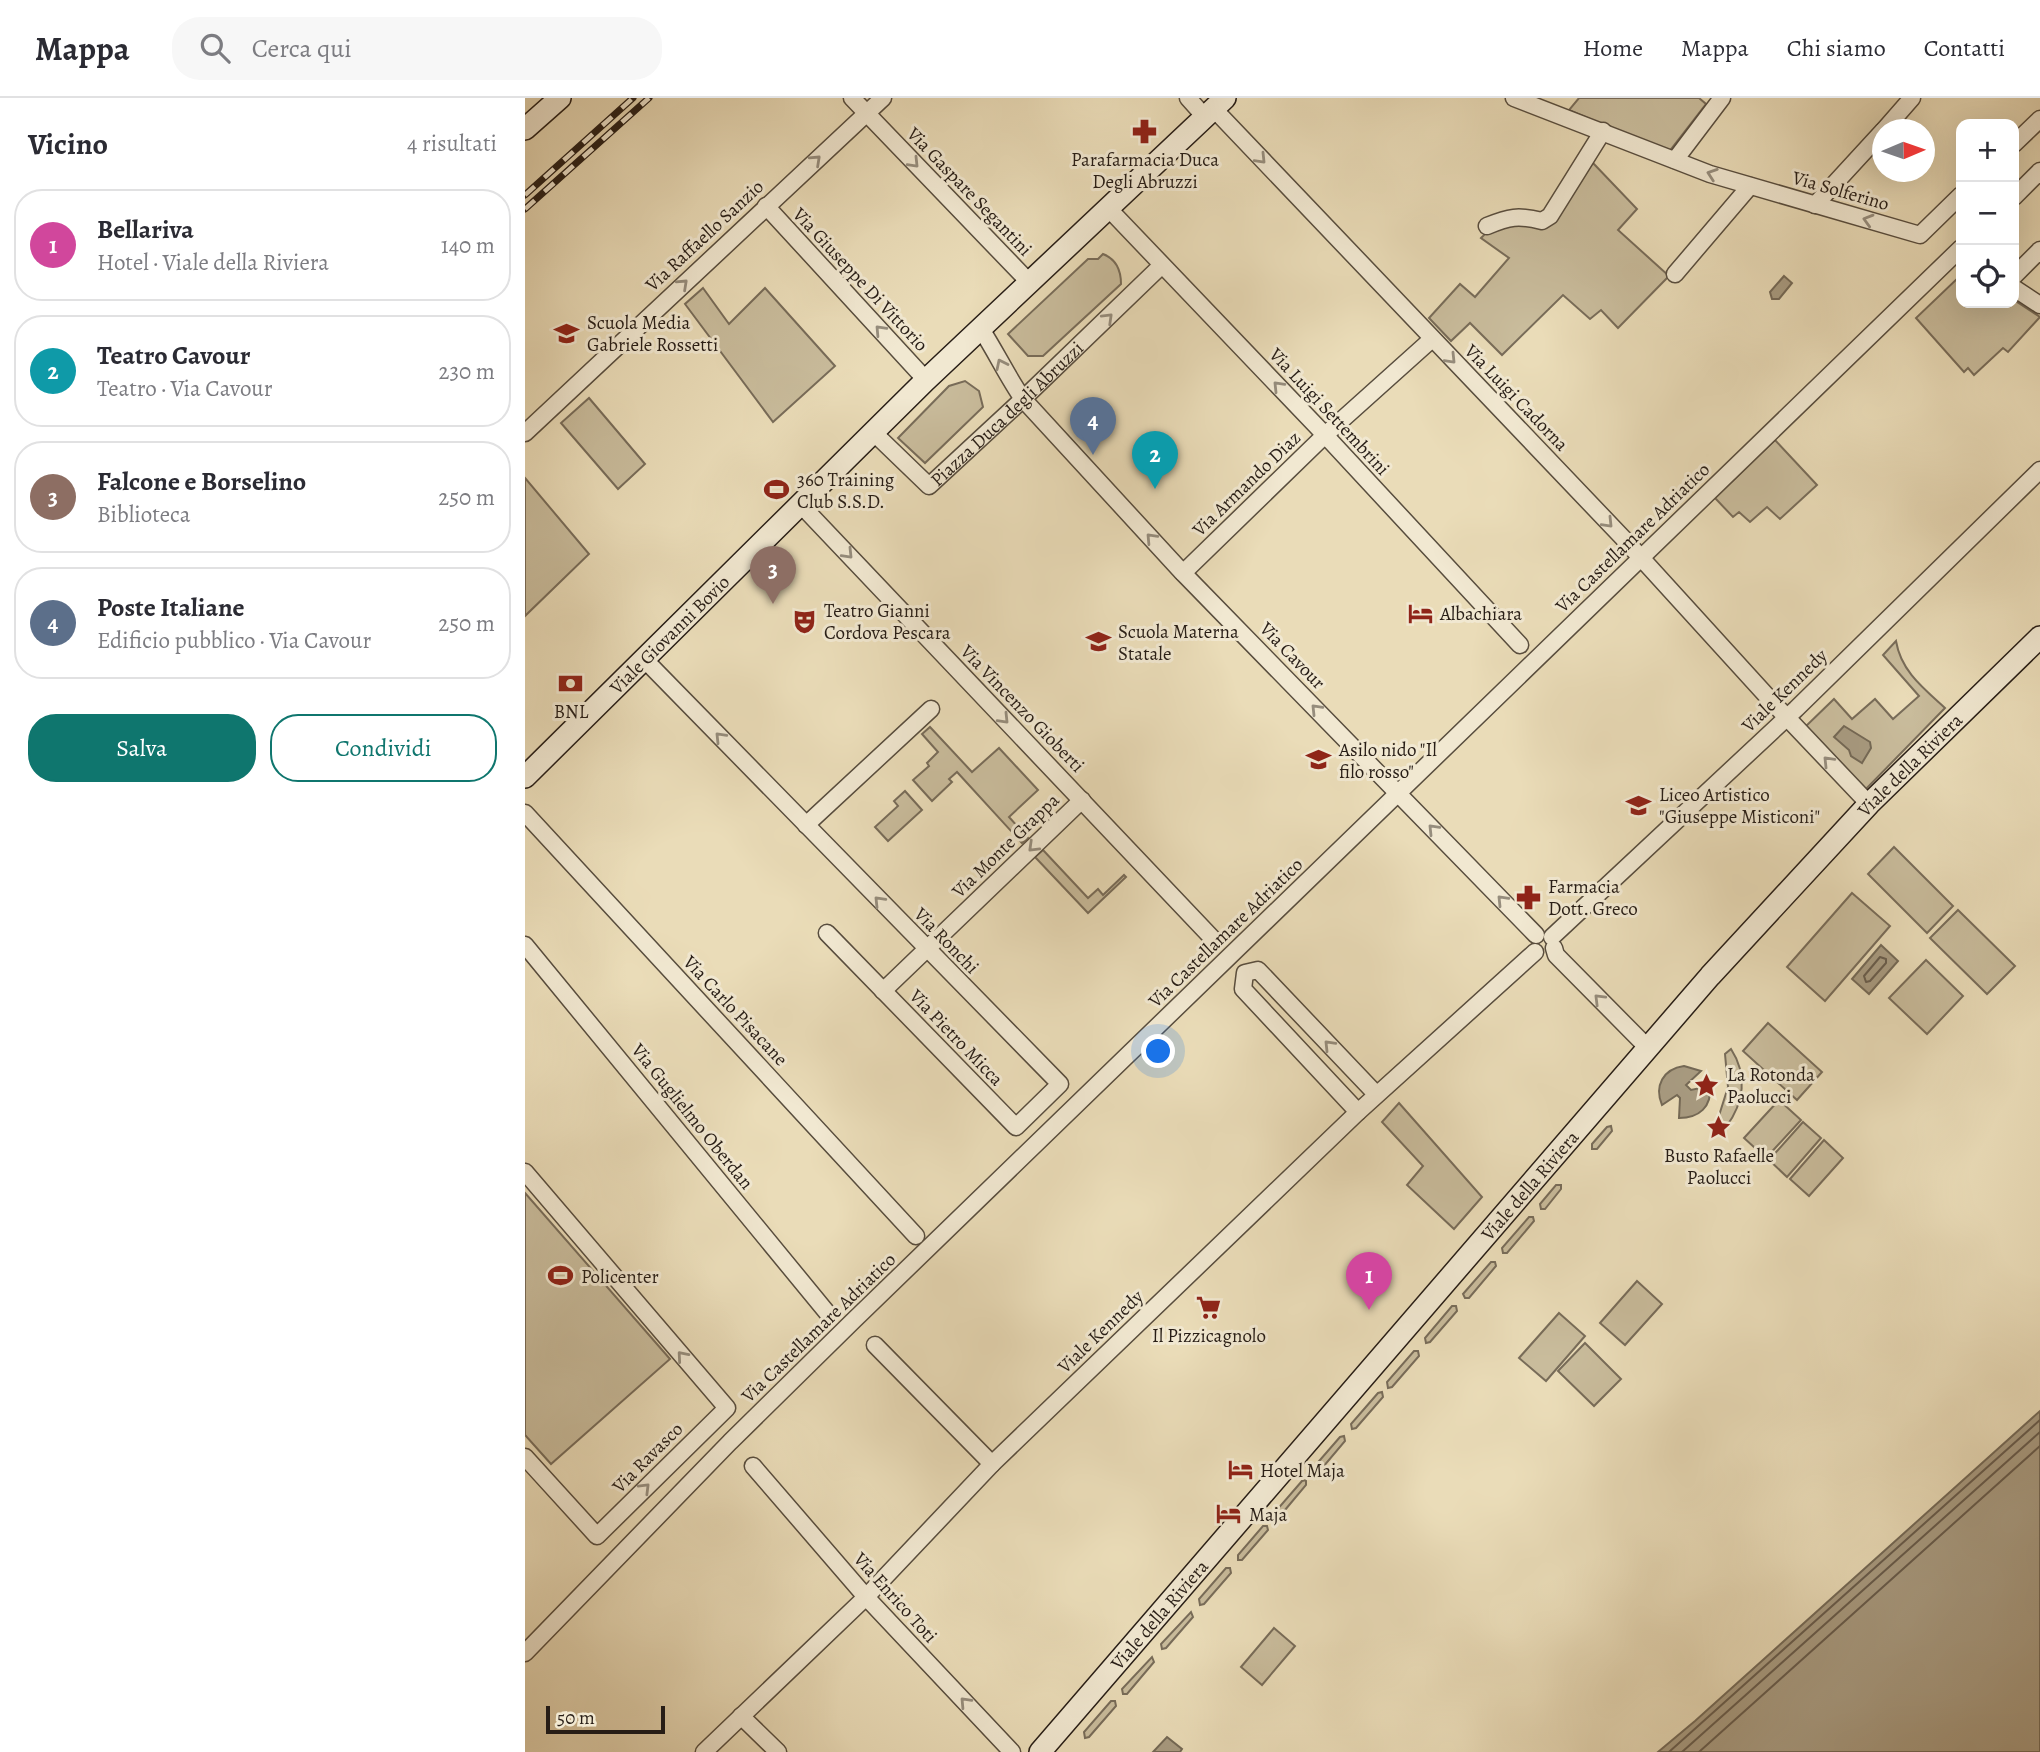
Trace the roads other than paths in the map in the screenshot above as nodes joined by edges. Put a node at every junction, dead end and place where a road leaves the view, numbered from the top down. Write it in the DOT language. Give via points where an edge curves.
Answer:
graph roads {
  1 [pos="852,98"];
  2 [pos="883,98"];
  3 [pos="1188,98"];
  4 [pos="1514,98"];
  5 [pos="1722,98"];
  6 [pos="1913,98"];
  7 [pos="559,99"];
  8 [pos="1215,108"];
  9 [pos="866,114"];
  10 [pos="1893,119"];
  11 [pos="2040,119"];
  12 [pos="525,123"];
  13 [pos="525,129"];
  14 [pos="1604,131"];
  15 [pos="2019,139"];
  16 [pos="1872,142"];
  17 [pos="1675,159"];
  18 [pos="2040,171"];
  19 [pos="1750,186"];
  20 [pos="2019,192"];
  21 [pos="1956,200"];
  22 [pos="1815,205"];
  23 [pos="766,206"];
  24 [pos="1108,208"];
  25 [pos="1487,226"];
  26 [pos="2040,250"];
  27 [pos="1956,253"];
  28 [pos="1162,265"];
  29 [pos="2019,271"];
  30 [pos="1675,274"];
  31 [pos="1029,282"];
  32 [pos="2019,291"];
  33 [pos="2040,305"];
  34 [pos="981,329"];
  35 [pos="1432,339"];
  36 [pos="926,380"];
  37 [pos="1023,399"];
  38 [pos="873,432"];
  39 [pos="525,433"];
  40 [pos="1325,435"];
  41 [pos="2040,470"];
  42 [pos="801,505"];
  43 [pos="1640,559"];
  44 [pos="1183,573"];
  45 [pos="2040,637"];
  46 [pos="1520,645"];
  47 [pos="645,660"];
  48 [pos="931,709"];
  49 [pos="1787,718"];
  50 [pos="525,777"];
  51 [pos="1397,793"];
  52 [pos="1082,800"];
  53 [pos="1870,804"];
  54 [pos="525,813"];
  55 [pos="806,825"];
  56 [pos="827,933"];
  57 [pos="1215,940"];
  58 [pos="1544,943"];
  59 [pos="525,944"];
  60 [pos="926,950"];
  61 [pos="883,991"];
  62 [pos="1647,1047"];
  63 [pos="1060,1084"];
  64 [pos="1377,1094"];
  65 [pos="1358,1112"];
  66 [pos="525,1172"];
  67 [pos="916,1236"];
  68 [pos="829,1315"];
  69 [pos="875,1345"];
  70 [pos="525,1457"];
  71 [pos="992,1464"];
  72 [pos="753,1466"];
  73 [pos="866,1597"];
  74 [pos="525,1653"];
  75 [pos="741,1716"];
  76 [pos="704,1752"];
  77 [pos="778,1752"];
  78 [pos="1012,1752"];
  79 [pos="1040,1752"];
  1 -- 9 [label="street, Via Gaspare Segantini"];
  2 -- 9 [label="street, Via Raffaello Sanzio"];
  3 -- 8 [label="street, Via Luigi Cadorna"];
  4 -- 14 [label="street, Via Solferino"];
  5 -- 17 [label="street"];
  6 -- 10 [label="street"];
  7 -- 12 [label="street"];
  7 -- 13 [label="street"];
  8 -- 24 [label="street"];
  8 -- 35 [label="street, Via Luigi Cadorna, one-way"];
  23 -- 9 [label="street, Via Raffaello Sanzio, one-way"];
  9 -- 31 [label="street, Via Gaspare Segantini, one-way"];
  11 -- 15 [label="street"];
  14 -- 17 [label="street, Via Solferino"];
  14 -- 25 [label="street" via="1550,216 1542,221 1509,217"];
  16 -- 22 [label="street"];
  19 -- 17 [label="street, Via Solferino, one-way"];
  18 -- 20 [label="street"];
  19 -- 22 [label="street, Via Solferino"];
  19 -- 30 [label="street"];
  21 -- 22 [label="street, Via Solferino, one-way" via="1920,234"];
  36 -- 23 [label="street, Via Giuseppe Di Vittorio, one-way"];
  39 -- 23 [label="street, Via Raffaello Sanzio, one-way"];
  24 -- 28 [label="street, Via Luigi Settembrini"];
  24 -- 31 [label="street"];
  26 -- 29 [label="street"];
  27 -- 43 [label="street, Via Castellamare Adriatico"];
  37 -- 28 [label="street, Piazza Duca degli Abruzzi, one-way"];
  40 -- 28 [label="street, Via Luigi Settembrini, one-way"];
  31 -- 34 [label="street"];
  32 -- 33 [label="street"];
  34 -- 36 [label="street"];
  37 -- 34 [label="street, Via Cavour, one-way"];
  35 -- 40 [label="street, Via Armando Diaz"];
  35 -- 43 [label="street, Via Luigi Cadorna, one-way"];
  36 -- 38 [label="street"];
  37 -- 38 [label="street, Piazza Duca degli Abruzzi" via="929,486"];
  44 -- 37 [label="street, Via Cavour, one-way"];
  38 -- 42 [label="street, Viale Giovanni Bovio"];
  40 -- 44 [label="street, Via Armando Diaz"];
  40 -- 46 [label="street, Via Luigi Settembrini"];
  41 -- 49 [label="street, Viale Kennedy"];
  42 -- 47 [label="street, Viale Giovanni Bovio"];
  42 -- 52 [label="street, Via Vincenzo Gioberti, one-way"];
  43 -- 49 [label="street, Via Luigi Cadorna"];
  43 -- 51 [label="street, Via Castellamare Adriatico"];
  51 -- 44 [label="street, Via Cavour, one-way"];
  45 -- 53 [label="street, Viale della Riviera"];
  47 -- 50 [label="street, Viale Giovanni Bovio"];
  55 -- 47 [label="street, Via Ronchi, one-way"];
  48 -- 55 [label="street"];
  53 -- 49 [label="street, Via Luigi Cadorna, one-way"];
  49 -- 58 [label="street, Viale Kennedy"];
  58 -- 51 [label="street, Via Cavour, one-way"];
  51 -- 74 [label="street, Via Castellamare Adriatico" via="744,1428"];
  52 -- 57 [label="street, Via Vincenzo Gioberti"];
  52 -- 60 [label="street, Via Monte Grappa, one-way"];
  53 -- 62 [label="street, Viale della Riviera"];
  54 -- 67 [label="street, Via Carlo Pisacane"];
  60 -- 55 [label="street, Via Ronchi, one-way"];
  56 -- 61 [label="street, Via Pietro Micca"];
  62 -- 58 [label="street, Via Cavour, one-way"];
  58 -- 64 [label="street, Viale Kennedy"];
  59 -- 68 [label="street, Via Guglielmo Oberdan"];
  60 -- 61 [label="street, Via Monte Grappa"];
  60 -- 63 [label="street, Via Ronchi"];
  61 -- 63 [label="street, Via Pietro Micca" via="1016,1127"];
  62 -- 79 [label="street, Viale della Riviera"];
  64 -- 65 [label="street, Viale Kennedy"];
  64 -- 65 [label="street, one-way" via="1258,971 1245,973 1243,989"];
  65 -- 71 [label="street, Viale Kennedy"];
  70 -- 66 [label="street, Via Ravasco, one-way" via="597,1536 727,1408"];
  69 -- 71 [label="street"];
  71 -- 73 [label="street, Viale Kennedy"];
  72 -- 73 [label="street, Via Enrico Toti"];
  73 -- 75 [label="street, Viale Kennedy"];
  78 -- 73 [label="street, Via Enrico Toti, one-way"];
  75 -- 76 [label="street, Viale Kennedy"];
  75 -- 77 [label="street"];
}
